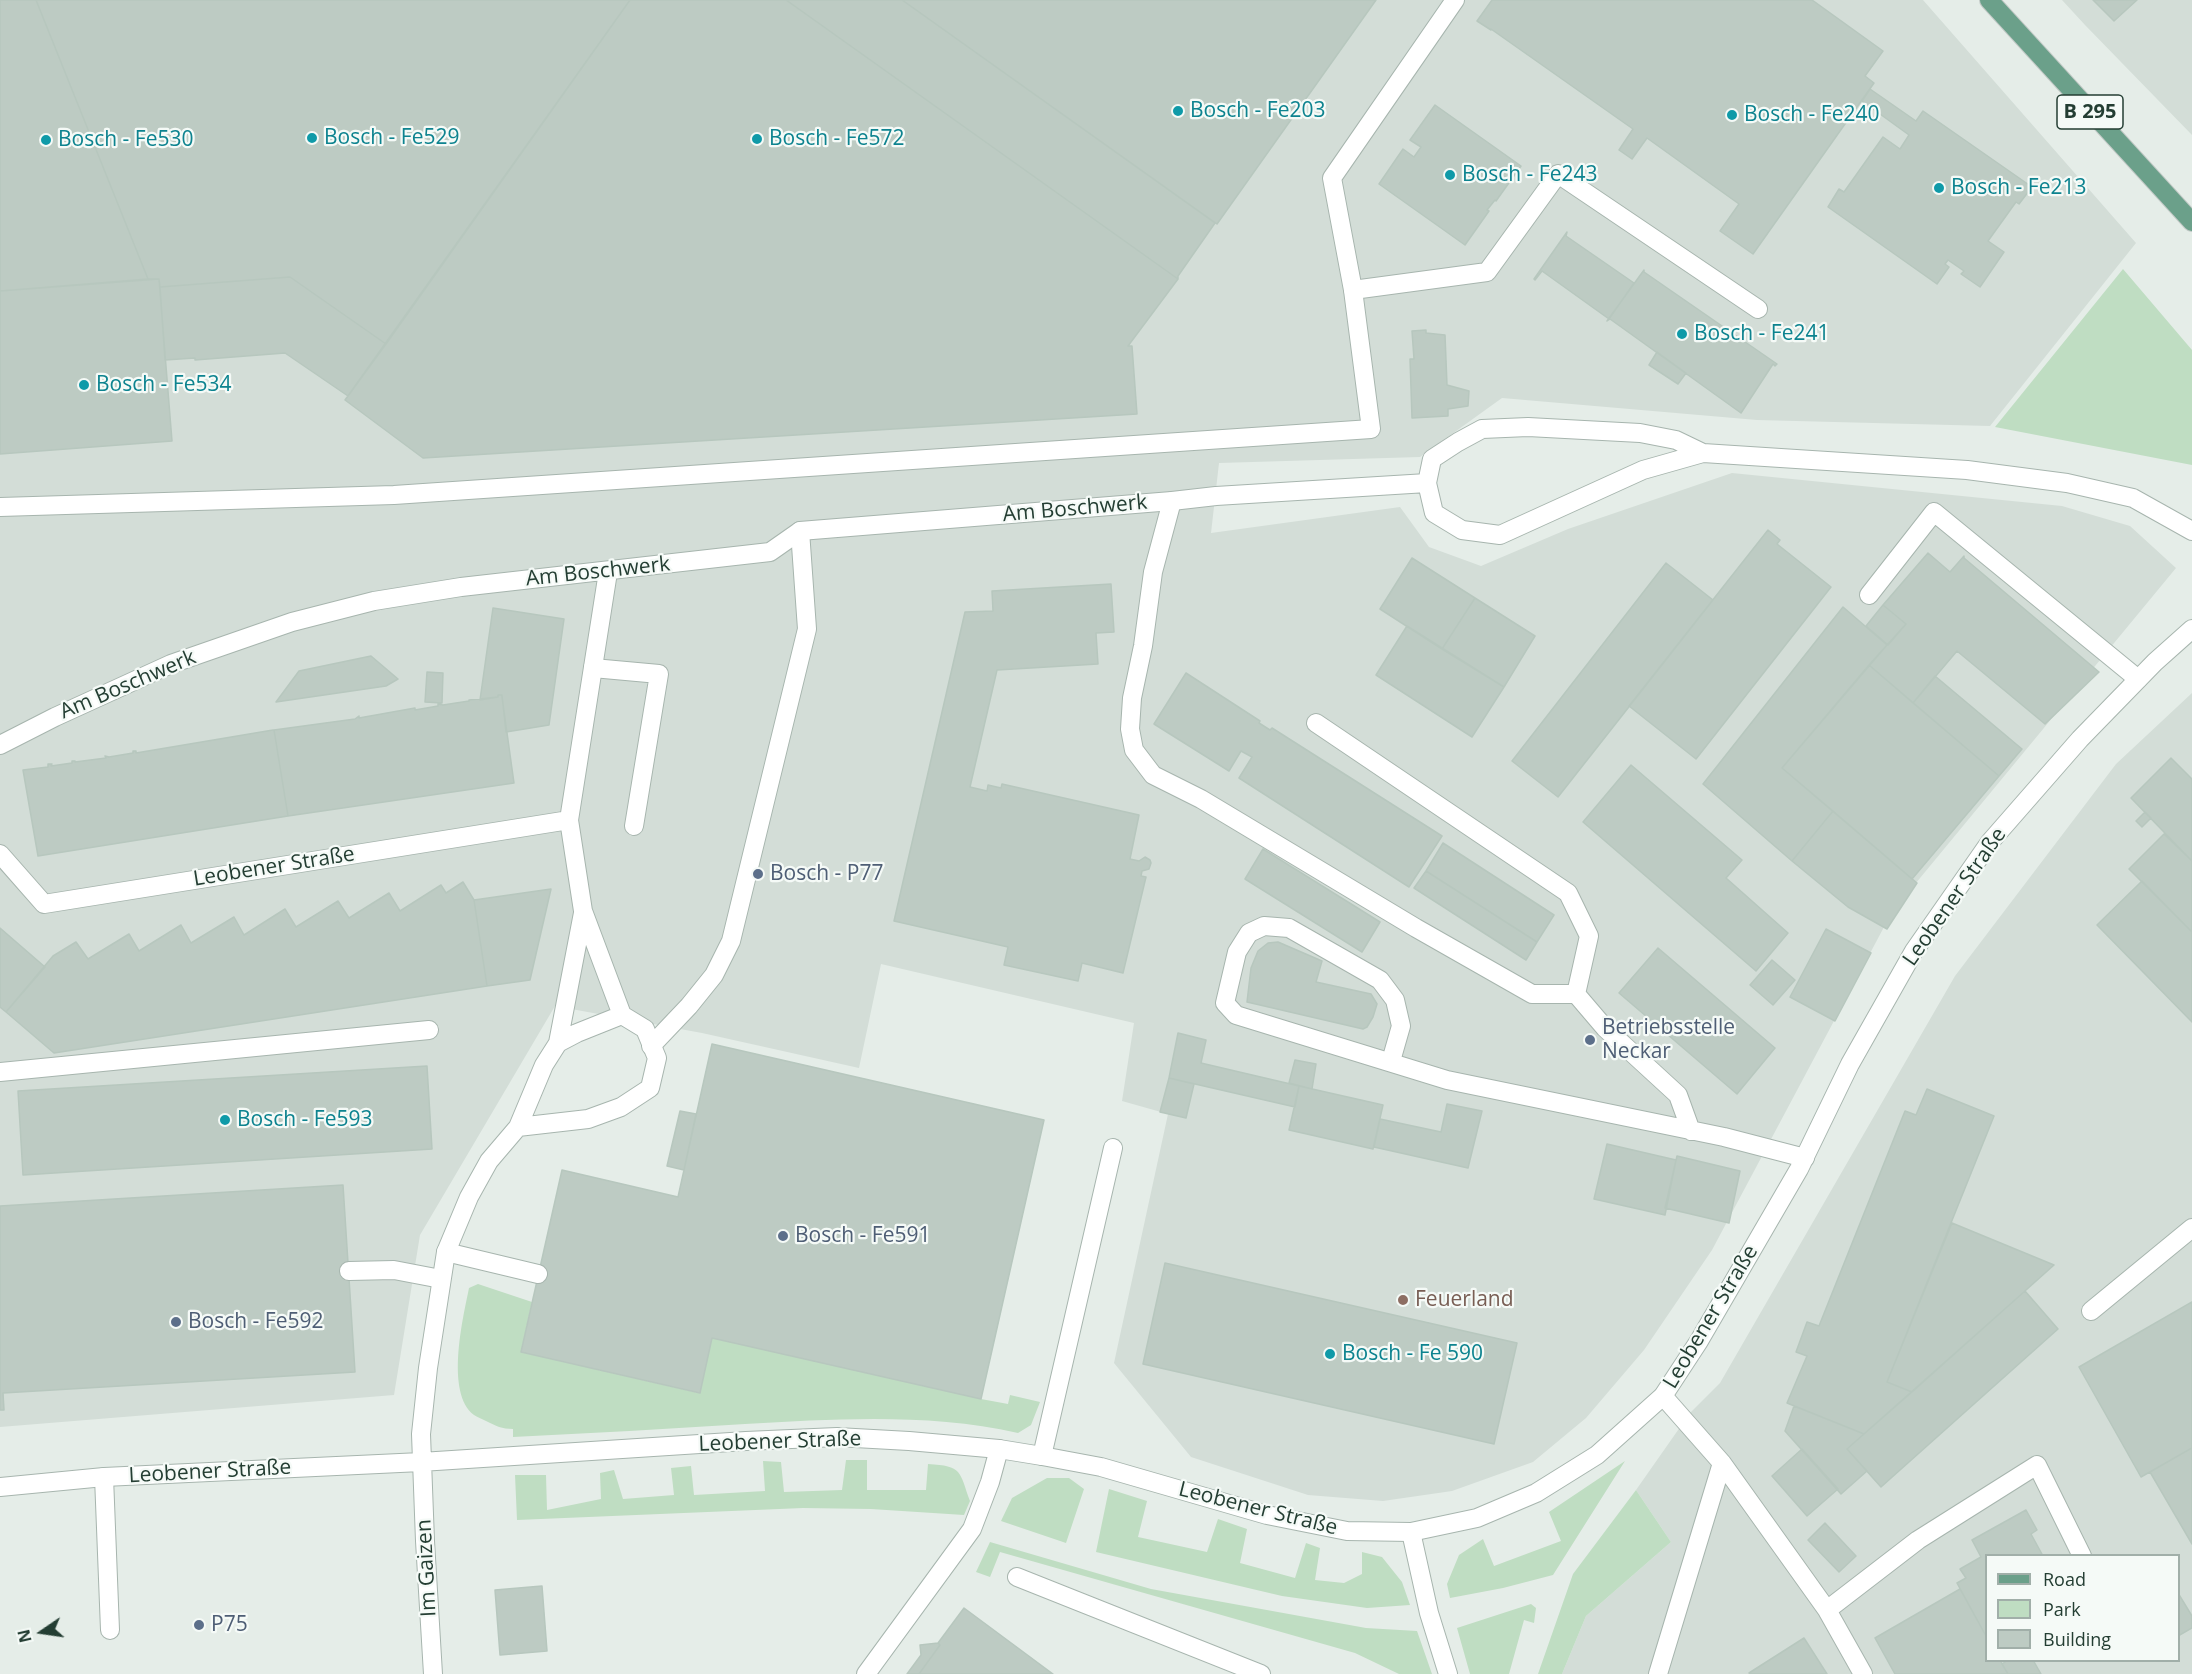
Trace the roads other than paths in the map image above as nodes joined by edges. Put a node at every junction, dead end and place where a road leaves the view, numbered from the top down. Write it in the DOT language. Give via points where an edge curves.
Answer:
graph roads {
  1 [pos="1455,0"];
  2 [pos="1989,0"];
  3 [pos="2192,222"];
  4 [pos="1353,290"];
  5 [pos="1758,309"];
  6 [pos="1703,453"];
  7 [pos="1427,483"];
  8 [pos="1172,501"];
  9 [pos="0,507"];
  10 [pos="800,531"];
  11 [pos="2192,531"];
  12 [pos="608,572"];
  13 [pos="1869,595"];
  14 [pos="2192,629"];
  15 [pos="593,668"];
  16 [pos="2138,679"];
  17 [pos="1316,723"];
  18 [pos="0,745"];
  19 [pos="569,820"];
  20 [pos="634,826"];
  21 [pos="0,854"];
  22 [pos="583,911"];
  23 [pos="1576,994"];
  24 [pos="622,1015"];
  25 [pos="429,1030"];
  26 [pos="558,1043"];
  27 [pos="651,1046"];
  28 [pos="1391,1061"];
  29 [pos="0,1072"];
  30 [pos="518,1127"];
  31 [pos="1691,1131"];
  32 [pos="1113,1148"];
  33 [pos="1804,1158"];
  34 [pos="2192,1228"];
  35 [pos="447,1252"];
  36 [pos="349,1271"];
  37 [pos="538,1274"];
  38 [pos="441,1279"];
  39 [pos="2091,1311"];
  40 [pos="1663,1396"];
  41 [pos="999,1449"];
  42 [pos="1042,1456"];
  43 [pos="421,1462"];
  44 [pos="1722,1463"];
  45 [pos="104,1477"];
  46 [pos="0,1487"];
  47 [pos="1411,1532"];
  48 [pos="2081,1554"];
  49 [pos="1017,1577"];
  50 [pos="1827,1610"];
  51 [pos="110,1630"];
  52 [pos="433,1674"];
  53 [pos="866,1674"];
  54 [pos="1262,1674"];
  55 [pos="1448,1674"];
  56 [pos="1658,1674"];
  57 [pos="1863,1674"];
  1 -- 4 [label="street" via="1332,178"];
  2 -- 3 [label="main road, B 295"];
  4 -- 5 [label="street" via="1487,272 1558,174"];
  4 -- 9 [label="street" via="1371,429 394,495"];
  6 -- 7 [label="street" via="1676,440 1640,433 1528,427 1482,429 1432,459"];
  6 -- 7 [label="street" via="1643,470 1500,535 1462,530 1434,513"];
  6 -- 11 [label="street" via="1967,470 2067,483 2133,498"];
  7 -- 8 [label="street, Am Boschwerk"];
  8 -- 10 [label="street, Am Boschwerk"];
  8 -- 23 [label="street" via="1153,572 1132,698 1130,729 1134,750 1152,775 1201,799 1532,994"];
  10 -- 12 [label="street, Am Boschwerk" via="770,552"];
  10 -- 27 [label="street" via="807,629 731,941 714,975"];
  12 -- 15 [label="street"];
  12 -- 18 [label="street, Am Boschwerk" via="374,601 292,622 171,664"];
  13 -- 16 [label="street" via="1934,512"];
  14 -- 16 [label="street, Leobener Straße"];
  15 -- 19 [label="street"];
  15 -- 20 [label="street" via="658,674"];
  16 -- 33 [label="street, Leobener Straße" via="1990,842 1914,951 1850,1064"];
  17 -- 23 [label="street" via="1568,893 1589,936"];
  19 -- 21 [label="street, Leobener Straße" via="44,904"];
  19 -- 22 [label="street"];
  22 -- 24 [label="street"];
  22 -- 26 [label="street"];
  23 -- 31 [label="street" via="1605,1028 1678,1095"];
  24 -- 26 [label="street"];
  24 -- 27 [label="street" via="645,1029"];
  25 -- 29 [label="street"];
  26 -- 30 [label="street" via="544,1065"];
  27 -- 30 [label="street" via="657,1058 650,1088 621,1107 588,1119"];
  28 -- 28 [label="street" via="1236,1015 1225,1003 1237,952 1249,933 1264,926 1289,928 1380,980 1395,1000 1401,1026"];
  28 -- 31 [label="street" via="1447,1080"];
  30 -- 35 [label="street" via="489,1161 469,1197"];
  31 -- 33 [label="street"];
  32 -- 42 [label="street"];
  33 -- 40 [label="street, Leobener Straße"];
  34 -- 39 [label="street"];
  35 -- 37 [label="street"];
  35 -- 38 [label="street"];
  36 -- 38 [label="street" via="394,1270"];
  38 -- 43 [label="street" via="428,1368"];
  40 -- 44 [label="street"];
  40 -- 47 [label="street, Leobener Straße" via="1597,1455 1536,1493 1477,1518"];
  41 -- 42 [label="street, Leobener Straße"];
  41 -- 43 [label="street, Leobener Straße" via="837,1437"];
  41 -- 53 [label="street" via="972,1529"];
  42 -- 47 [label="street, Leobener Straße" via="1101,1467 1267,1515 1347,1531"];
  43 -- 45 [label="street, Leobener Straße"];
  43 -- 52 [label="street, Im Gaizen"];
  44 -- 50 [label="street"];
  44 -- 56 [label="street"];
  45 -- 46 [label="street, Leobener Straße"];
  45 -- 51 [label="street"];
  47 -- 55 [label="street" via="1429,1613"];
  48 -- 50 [label="street" via="2037,1465 1918,1540"];
  49 -- 54 [label="street"];
  50 -- 57 [label="street"];
}
